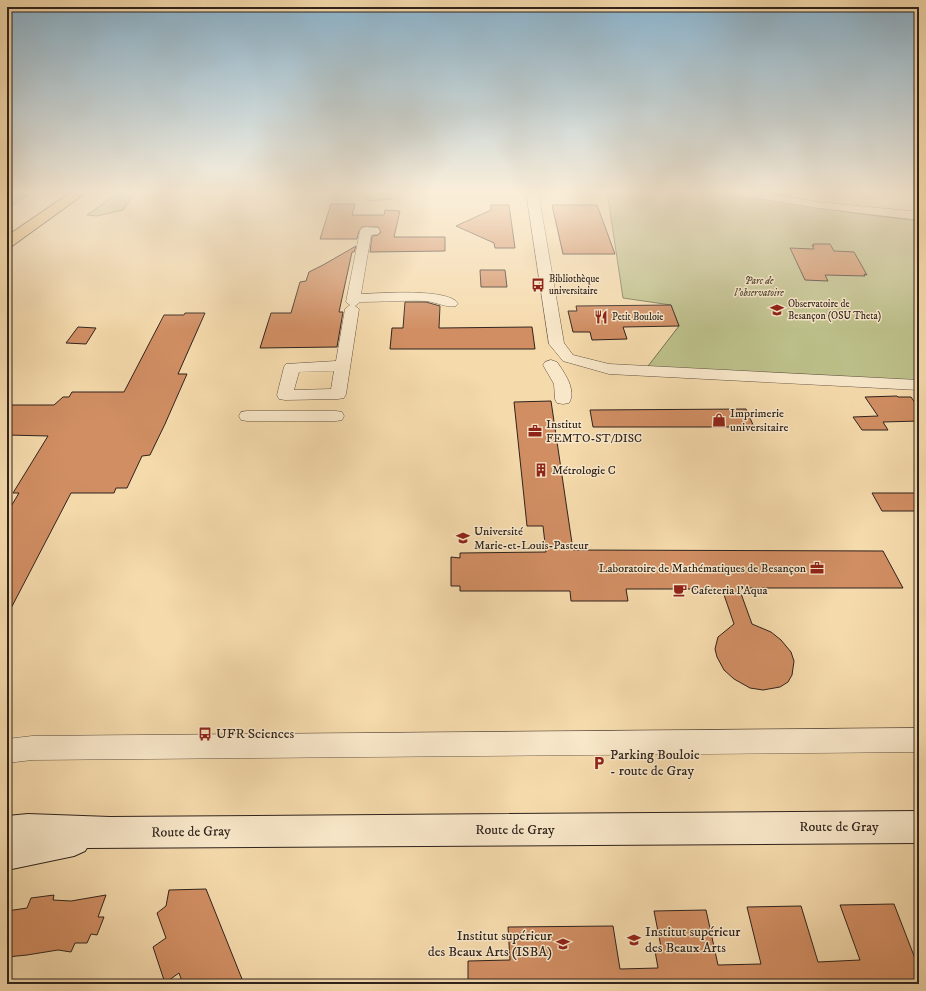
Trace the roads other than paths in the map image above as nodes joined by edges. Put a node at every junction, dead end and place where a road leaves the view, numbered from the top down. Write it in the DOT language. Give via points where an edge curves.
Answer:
graph roads {
  1 [pos="365,237"];
  2 [pos="540,237"];
  3 [pos="353,303"];
  4 [pos="451,303"];
  5 [pos="551,365"];
  6 [pos="343,366"];
  7 [pos="919,385"];
  8 [pos="563,399"];
  9 [pos="266,406"];
  10 [pos="247,416"];
  11 [pos="919,740"];
  12 [pos="7,750"];
  13 [pos="919,827"];
  14 [pos="7,832"];
  15 [pos="110,833"];
  16 [pos="7,854"];
  1 -- 3 [label="street"];
  2 -- 7 [label="street" via="557,344 568,358 609,369"];
  3 -- 4 [label="street" via="426,298 443,299"];
  3 -- 6 [label="street"];
  5 -- 8 [label="street" via="562,384"];
  9 -- 10 [label="street" via="336,411"];
  11 -- 12 [label="street"];
  13 -- 15 [label="main road, Route de Gray"];
  14 -- 15 [label="main road, Route de Gray" via="28,830"];
  15 -- 16 [label="main road, Route de Gray"];
}
